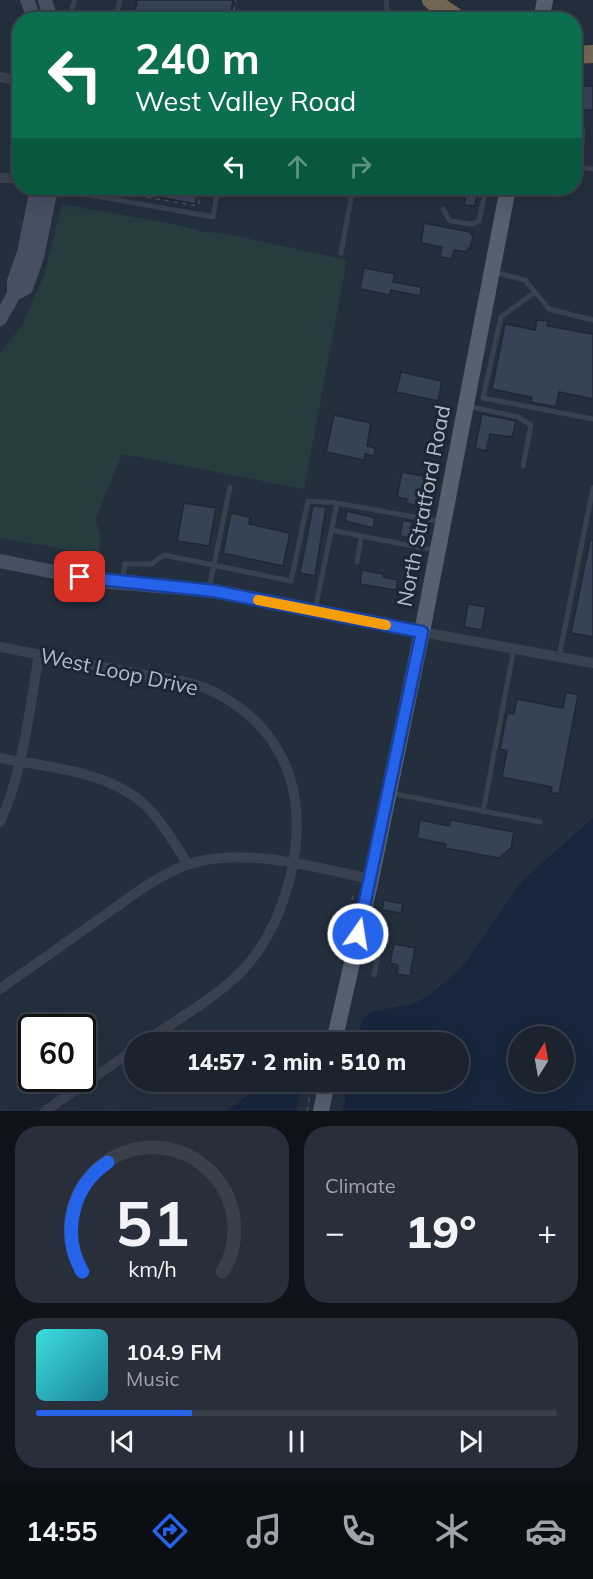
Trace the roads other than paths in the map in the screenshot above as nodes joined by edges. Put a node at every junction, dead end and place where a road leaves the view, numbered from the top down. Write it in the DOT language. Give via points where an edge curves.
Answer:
graph roads {
  1 [pos="75,0"];
  2 [pos="431,0"];
  3 [pos="72,8"];
  4 [pos="448,12"];
  5 [pos="582,129"];
  6 [pos="582,145"];
  7 [pos="36,195"];
  8 [pos="48,195"];
  9 [pos="88,195"];
  10 [pos="217,195"];
  11 [pos="352,195"];
  12 [pos="485,195"];
  13 [pos="507,195"];
  14 [pos="443,209"];
  15 [pos="341,253"];
  16 [pos="492,271"];
  17 [pos="535,292"];
  18 [pos="14,294"];
  19 [pos="0,319"];
  20 [pos="593,321"];
  21 [pos="466,406"];
  22 [pos="593,419"];
  23 [pos="524,466"];
  24 [pos="230,488"];
  25 [pos="593,488"];
  26 [pos="338,503"];
  27 [pos="443,522"];
  28 [pos="332,530"];
  29 [pos="361,536"];
  30 [pos="438,550"];
  31 [pos="0,561"];
  32 [pos="357,562"];
  33 [pos="214,565"];
  34 [pos="122,583"];
  35 [pos="209,591"];
  36 [pos="314,611"];
  37 [pos="422,632"];
  38 [pos="0,647"];
  39 [pos="514,648"];
  40 [pos="39,655"];
  41 [pos="559,657"];
  42 [pos="593,663"];
  43 [pos="0,758"];
  44 [pos="20,762"];
  45 [pos="389,793"];
  46 [pos="483,812"];
  47 [pos="0,822"];
  48 [pos="540,822"];
  49 [pos="294,863"];
  50 [pos="188,864"];
  51 [pos="371,879"];
  52 [pos="385,921"];
  53 [pos="374,975"];
  54 [pos="0,989"];
  55 [pos="159,1032"];
  56 [pos="336,1032"];
  57 [pos="124,1057"];
  58 [pos="325,1092"];
  59 [pos="45,1111"];
  60 [pos="321,1111"];
  1 -- 3 [label="lane"];
  2 -- 4 [label="highway"];
  5 -- 6 [label="lane"];
  7 -- 18 [label="main road"];
  8 -- 18 [label="main road" via="26,288"];
  9 -- 10 [label="lane" via="213,217"];
  11 -- 15 [label="lane"];
  12 -- 14 [label="lane" via="479,221 472,224 450,220"];
  13 -- 16 [label="main road, North Stratford Road"];
  16 -- 17 [label="lane" via="525,280"];
  16 -- 21 [label="main road, North Stratford Road"];
  17 -- 20 [label="lane" via="549,309"];
  17 -- 22 [label="lane" via="501,317 483,398"];
  18 -- 19 [label="main road"];
  21 -- 23 [label="lane" via="518,417 531,425"];
  21 -- 27 [label="main road, North Stratford Road"];
  24 -- 33 [label="lane"];
  25 -- 41 [label="lane"];
  26 -- 27 [label="lane"];
  26 -- 28 [label="lane"];
  26 -- 33 [label="lane" via="308,501 291,581"];
  27 -- 30 [label="main road, North Stratford Road"];
  28 -- 29 [label="lane"];
  28 -- 36 [label="lane"];
  29 -- 30 [label="lane"];
  29 -- 32 [label="lane"];
  30 -- 37 [label="main road, North Stratford Road"];
  31 -- 34 [label="main road"];
  33 -- 34 [label="lane" via="164,555 151,564 125,564"];
  33 -- 35 [label="lane"];
  34 -- 35 [label="main road"];
  35 -- 36 [label="main road"];
  36 -- 37 [label="main road"];
  37 -- 39 [label="street"];
  37 -- 45 [label="main road, North Stratford Road"];
  38 -- 40 [label="street, West Loop Drive"];
  39 -- 41 [label="street"];
  39 -- 46 [label="lane"];
  40 -- 44 [label="street"];
  40 -- 49 [label="street, West Loop Drive" via="185,682 217,693 253,718 282,758 294,788 299,822"];
  41 -- 42 [label="street"];
  43 -- 44 [label="street"];
  44 -- 47 [label="street"];
  44 -- 50 [label="street" via="96,777 137,799 152,812"];
  45 -- 46 [label="lane"];
  45 -- 51 [label="main road, North Stratford Road"];
  46 -- 48 [label="lane"];
  49 -- 50 [label="street" via="245,859"];
  49 -- 51 [label="street"];
  49 -- 55 [label="street, West Loop Drive" via="271,932 249,963 222,989"];
  50 -- 54 [label="street" via="138,892"];
  51 -- 56 [label="main road, North Stratford Road"];
  52 -- 53 [label="lane"];
  57 -- 59 [label="street"];
  58 -- 60 [label="main road"];
}
